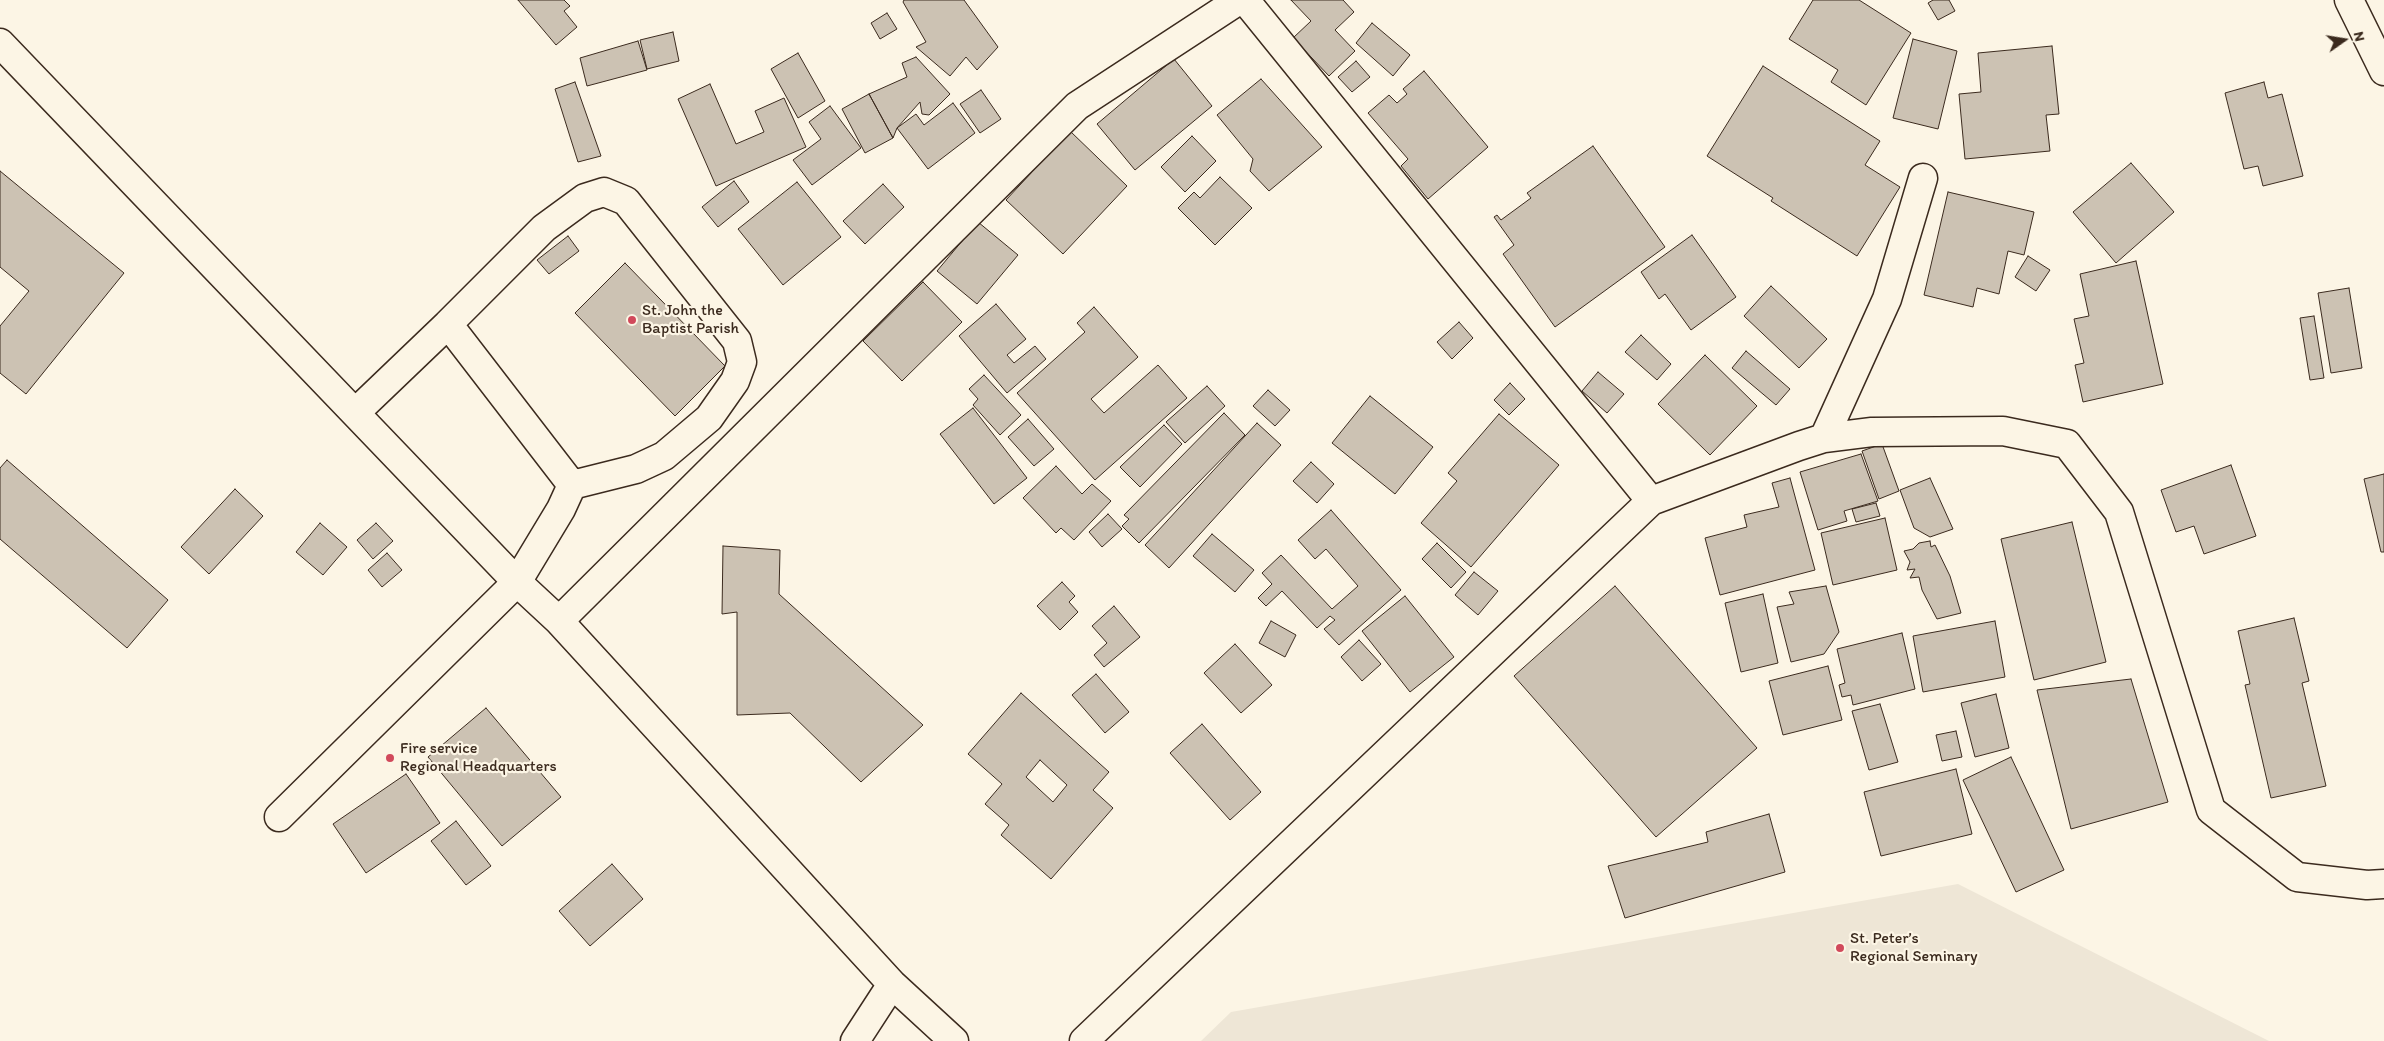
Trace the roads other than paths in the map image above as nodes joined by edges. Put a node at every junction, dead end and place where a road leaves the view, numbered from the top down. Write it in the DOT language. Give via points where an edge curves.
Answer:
graph roads {
  1 [pos="1238,0"];
  2 [pos="1245,0"];
  3 [pos="2349,0"];
  4 [pos="0,43"];
  5 [pos="2384,71"];
  6 [pos="1923,178"];
  7 [pos="448,324"];
  8 [pos="355,413"];
  9 [pos="1824,438"];
  10 [pos="572,485"];
  11 [pos="1651,501"];
  12 [pos="517,582"];
  13 [pos="559,621"];
  14 [pos="279,817"];
  15 [pos="2384,884"];
  16 [pos="892,984"];
  17 [pos="855,1041"];
  18 [pos="954,1041"];
  19 [pos="1084,1041"];
  1 -- 13 [label="street" via="1077,106"];
  2 -- 11 [label="street"];
  3 -- 5 [label="street"];
  4 -- 8 [label="street"];
  6 -- 9 [label="street" via="1887,299"];
  7 -- 8 [label="street"];
  7 -- 10 [label="street"];
  7 -- 10 [label="street" via="544,228 585,198 604,192 626,201 737,341 742,362 734,381 709,418 664,456 636,469"];
  8 -- 12 [label="street"];
  9 -- 11 [label="street"];
  9 -- 15 [label="street" via="1872,432 2003,431 2067,444 2119,512 2211,810 2297,877 2367,886"];
  10 -- 12 [label="street"];
  11 -- 19 [label="street"];
  12 -- 13 [label="street"];
  12 -- 14 [label="street"];
  13 -- 16 [label="street"];
  16 -- 17 [label="street"];
  16 -- 18 [label="street"];
}
